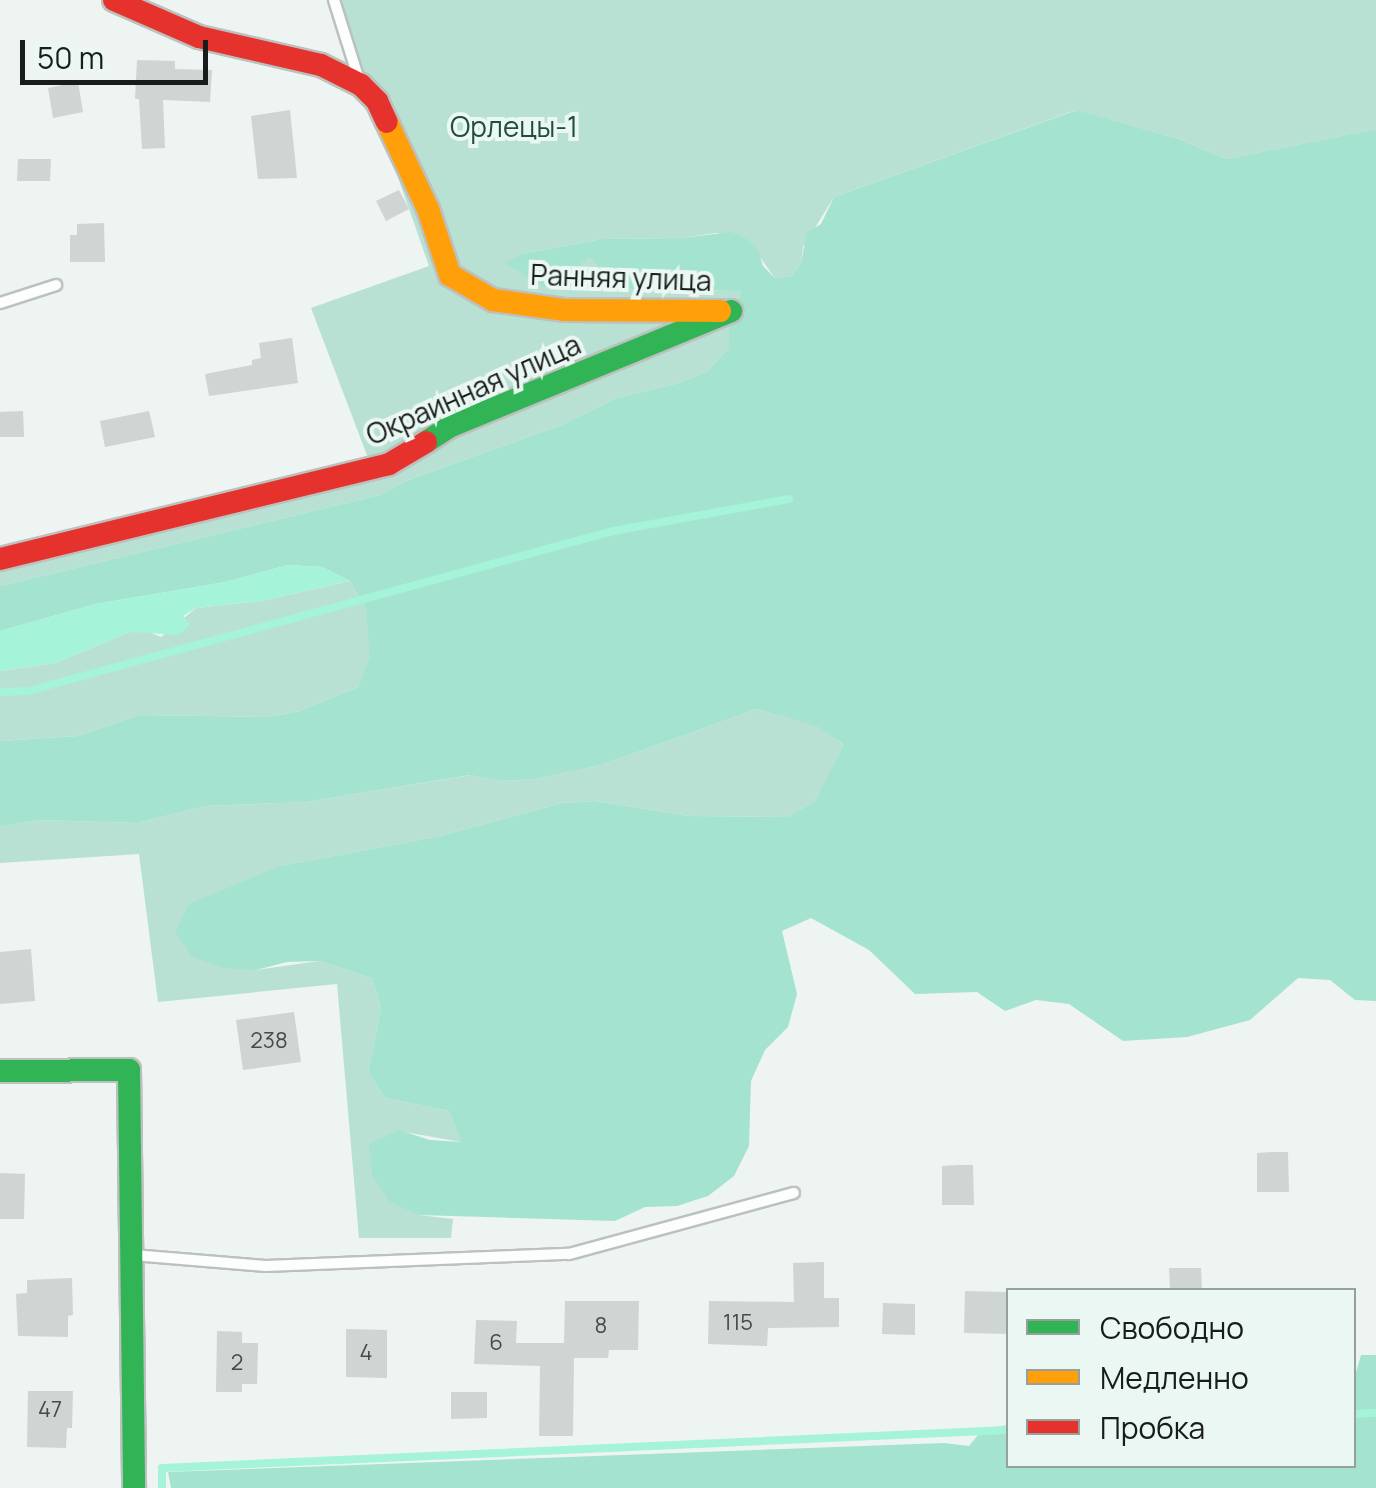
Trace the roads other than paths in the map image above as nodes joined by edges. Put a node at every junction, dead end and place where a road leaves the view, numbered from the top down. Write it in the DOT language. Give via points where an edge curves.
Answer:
graph roads {
  1 [pos="114,0"];
  2 [pos="334,0"];
  3 [pos="361,85"];
  4 [pos="56,285"];
  5 [pos="0,303"];
  6 [pos="731,311"];
  7 [pos="0,559"];
  8 [pos="0,1071"];
  9 [pos="794,1193"];
  10 [pos="129,1254"];
  11 [pos="134,1488"];
  1 -- 3 [label="street" via="199,37 321,66"];
  2 -- 3 [label="lane"];
  3 -- 6 [label="street, Ранняя улица" via="377,101 428,209 450,275 494,300 565,310"];
  4 -- 5 [label="lane"];
  6 -- 7 [label="street, Окраинная улица" via="451,426 389,464"];
  8 -- 10 [label="street" via="129,1070"];
  9 -- 10 [label="lane" via="569,1254 266,1266"];
  10 -- 11 [label="street"];
}
